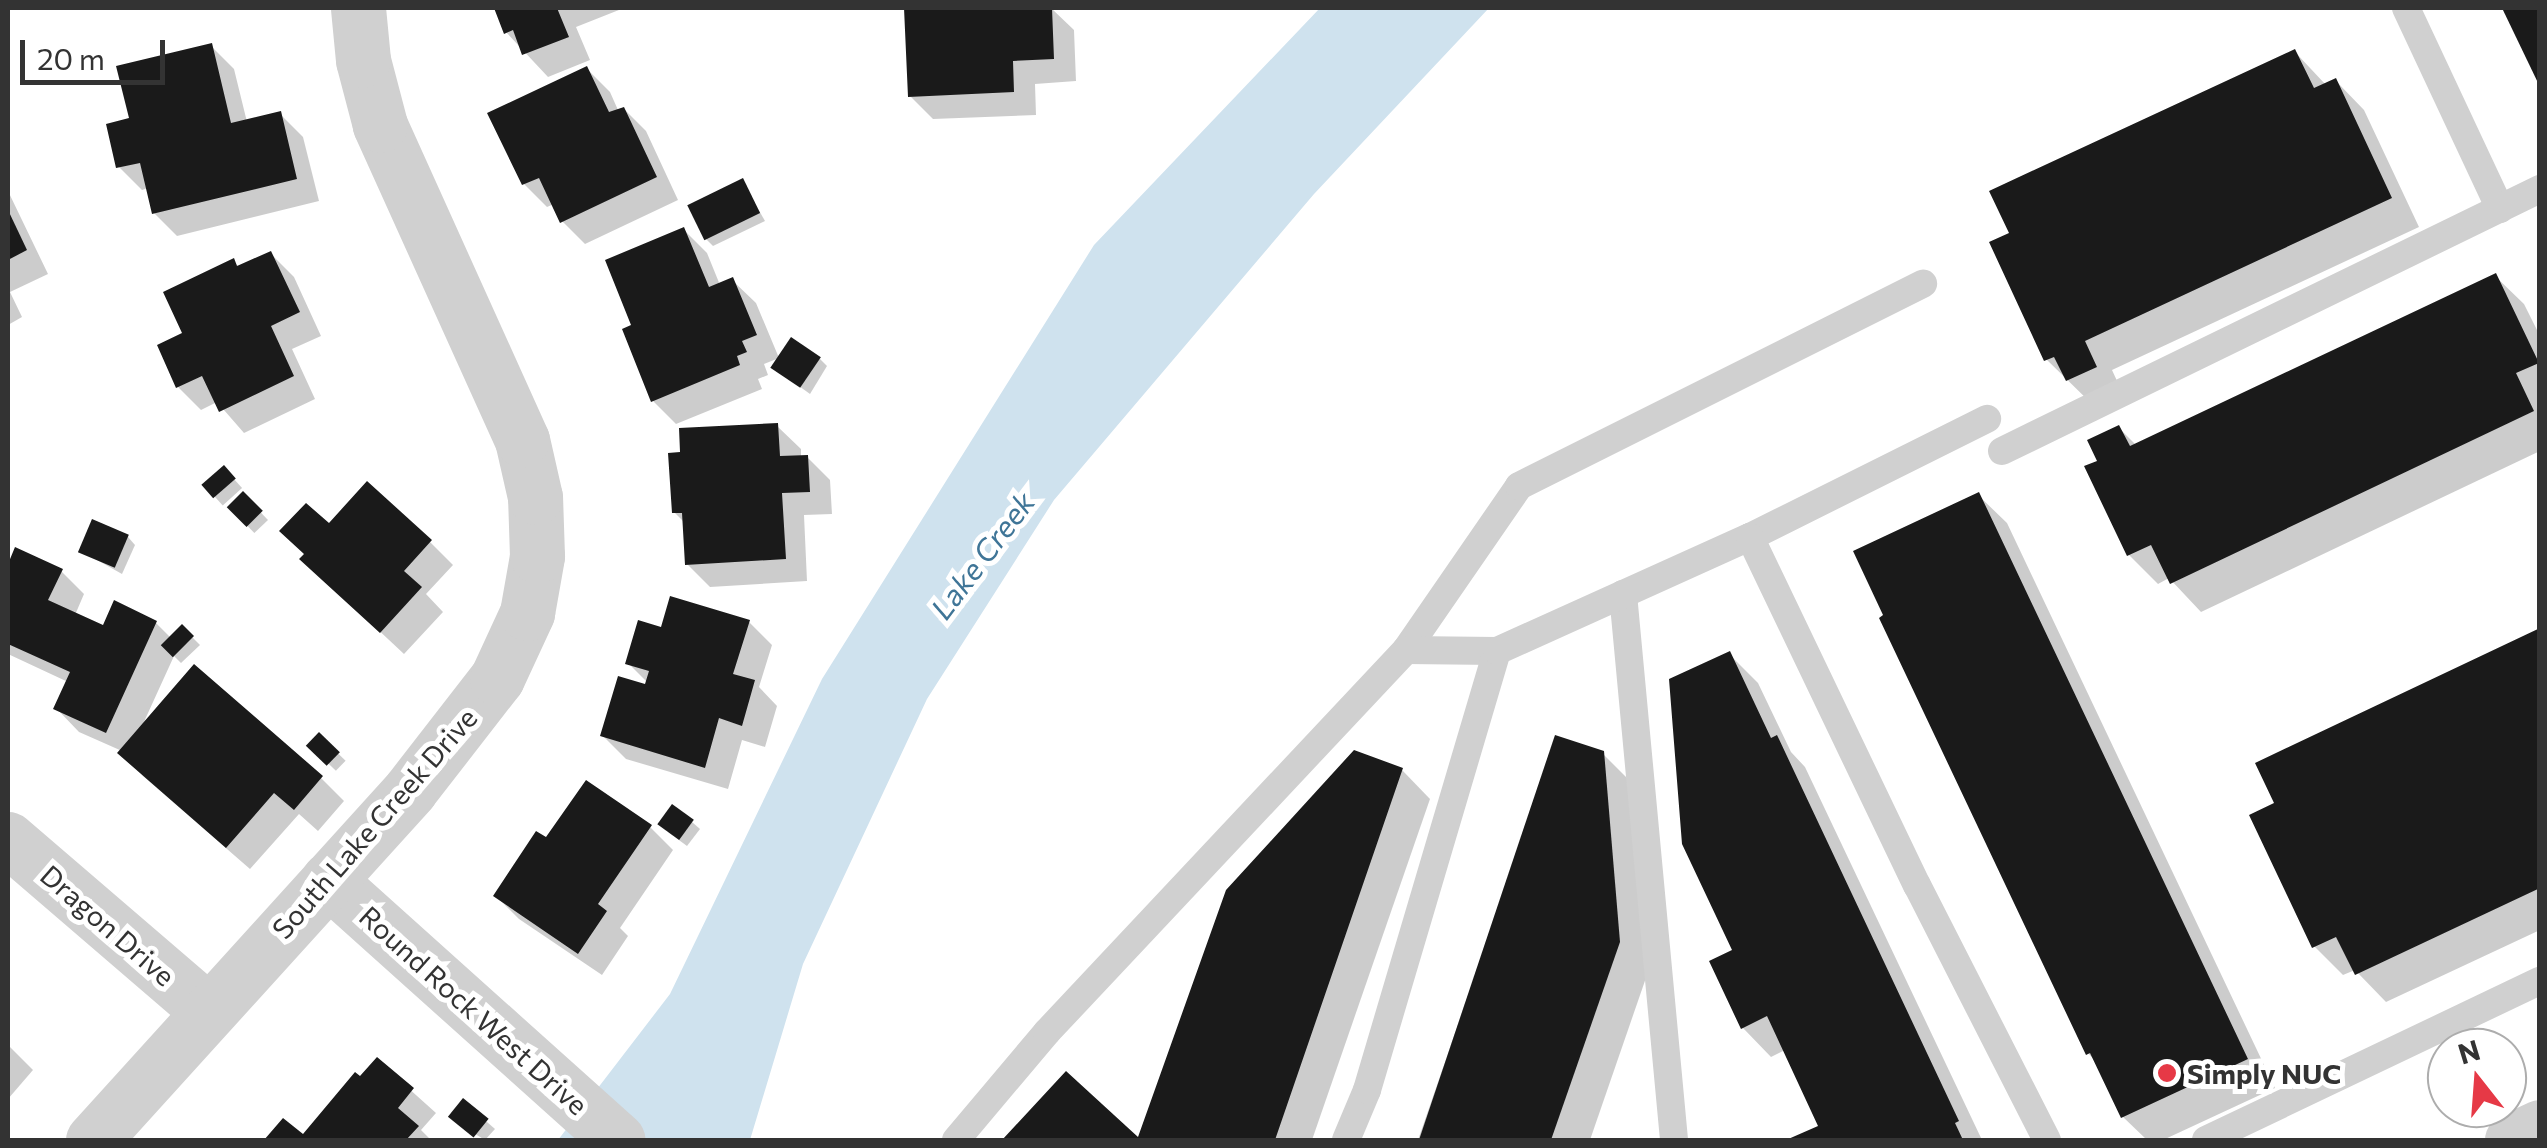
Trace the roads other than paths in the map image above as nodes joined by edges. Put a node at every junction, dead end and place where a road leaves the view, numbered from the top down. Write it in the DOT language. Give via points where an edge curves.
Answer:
graph roads {
  1 [pos="358,8"];
  2 [pos="2406,8"];
  3 [pos="2540,190"];
  4 [pos="2500,209"];
  5 [pos="1924,284"];
  6 [pos="1987,419"];
  7 [pos="2002,450"];
  8 [pos="1750,537"];
  9 [pos="1623,594"];
  10 [pos="1406,650"];
  11 [pos="1497,650"];
  12 [pos="8,838"];
  13 [pos="328,880"];
  14 [pos="2540,980"];
  15 [pos="208,1011"];
  16 [pos="2540,1128"];
  17 [pos="93,1140"];
  18 [pos="618,1140"];
  19 [pos="956,1140"];
  20 [pos="1346,1140"];
  21 [pos="1674,1140"];
  22 [pos="2048,1140"];
  23 [pos="2206,1140"];
  24 [pos="2512,1140"];
  1 -- 13 [label="street, South Lake Creek Drive" via="380,125 522,440 537,556 518,640 497,678 410,790"];
  2 -- 4 [label="lane"];
  3 -- 4 [label="lane"];
  4 -- 7 [label="lane"];
  5 -- 10 [label="lane" via="1519,486"];
  6 -- 8 [label="lane"];
  8 -- 9 [label="lane"];
  8 -- 22 [label="lane"];
  9 -- 11 [label="lane"];
  9 -- 21 [label="lane"];
  10 -- 11 [label="lane"];
  10 -- 19 [label="lane" via="1046,1032"];
  11 -- 20 [label="lane"];
  12 -- 15 [label="street, Dragon Drive"];
  13 -- 15 [label="street, South Lake Creek Drive"];
  13 -- 18 [label="street, Round Rock West Drive"];
  14 -- 23 [label="lane"];
  15 -- 17 [label="street, South Lake Creek Drive"];
  16 -- 24 [label="street"];
}
